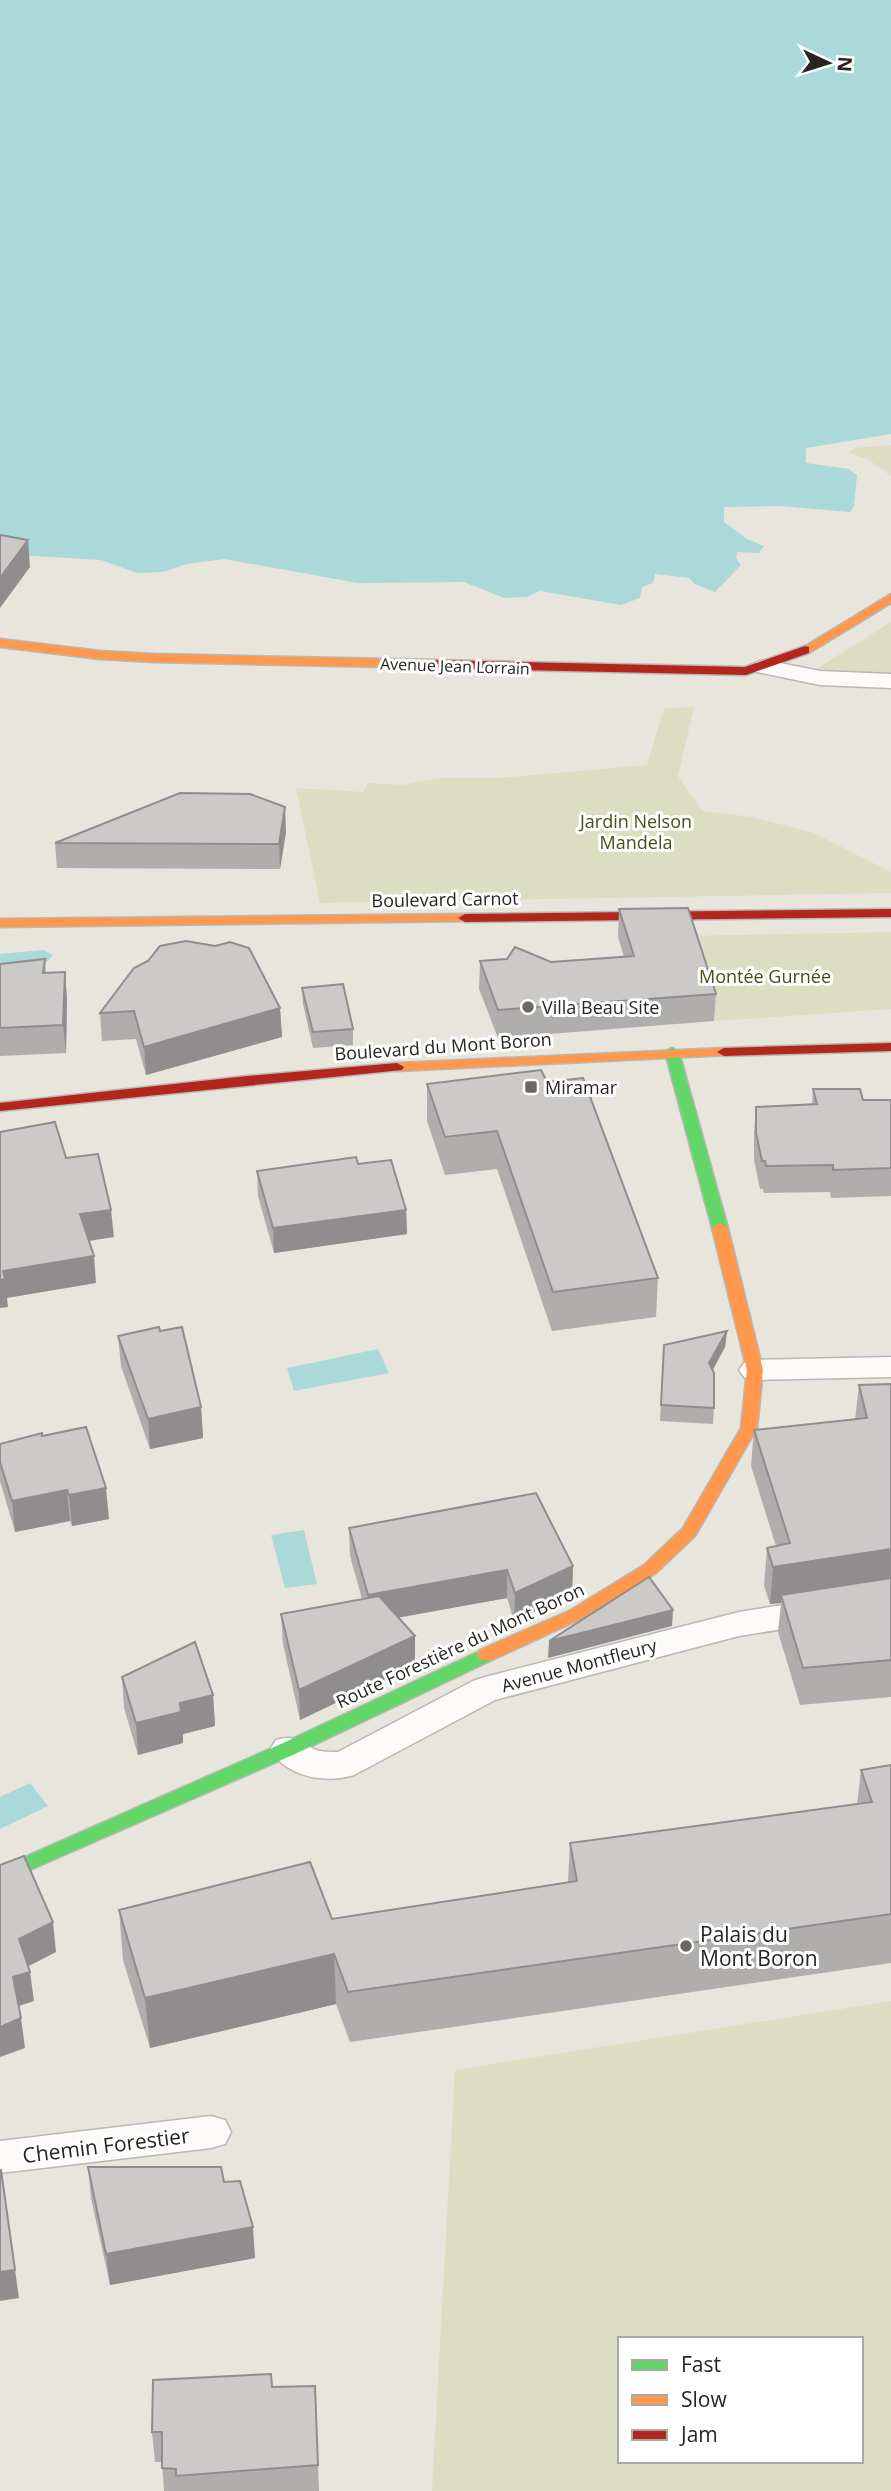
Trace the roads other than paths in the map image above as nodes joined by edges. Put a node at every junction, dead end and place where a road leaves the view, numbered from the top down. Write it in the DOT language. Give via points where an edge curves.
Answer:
graph roads {
  1 [pos="891,598"];
  2 [pos="0,643"];
  3 [pos="765,667"];
  4 [pos="891,681"];
  5 [pos="891,913"];
  6 [pos="0,923"];
  7 [pos="891,1047"];
  8 [pos="672,1052"];
  9 [pos="0,1107"];
  10 [pos="891,1367"];
  11 [pos="755,1370"];
  12 [pos="891,1600"];
  13 [pos="288,1749"];
  14 [pos="0,1876"];
  15 [pos="211,2132"];
  16 [pos="0,2157"];
  1 -- 3 [label="street, Avenue Jean Lorrain" via="803,653"];
  2 -- 3 [label="street, Avenue Jean Lorrain" via="154,658 703,672"];
  3 -- 4 [label="lane" via="820,678"];
  5 -- 6 [label="street, Boulevard Carnot"];
  7 -- 8 [label="street, Boulevard du Mont Boron"];
  8 -- 9 [label="street, Boulevard du Mont Boron" via="302,1075"];
  8 -- 11 [label="street, Route Forestière du Mont Boron"];
  10 -- 11 [label="lane"];
  11 -- 13 [label="street, Route Forestière du Mont Boron" via="749,1428 689,1532 650,1569 577,1614"];
  12 -- 13 [label="lane, Avenue Montfleury" via="739,1623 485,1690 342,1766 308,1763"];
  13 -- 14 [label="street, Route Forestière du Mont Boron"];
  15 -- 16 [label="lane, Chemin Forestier"];
}
